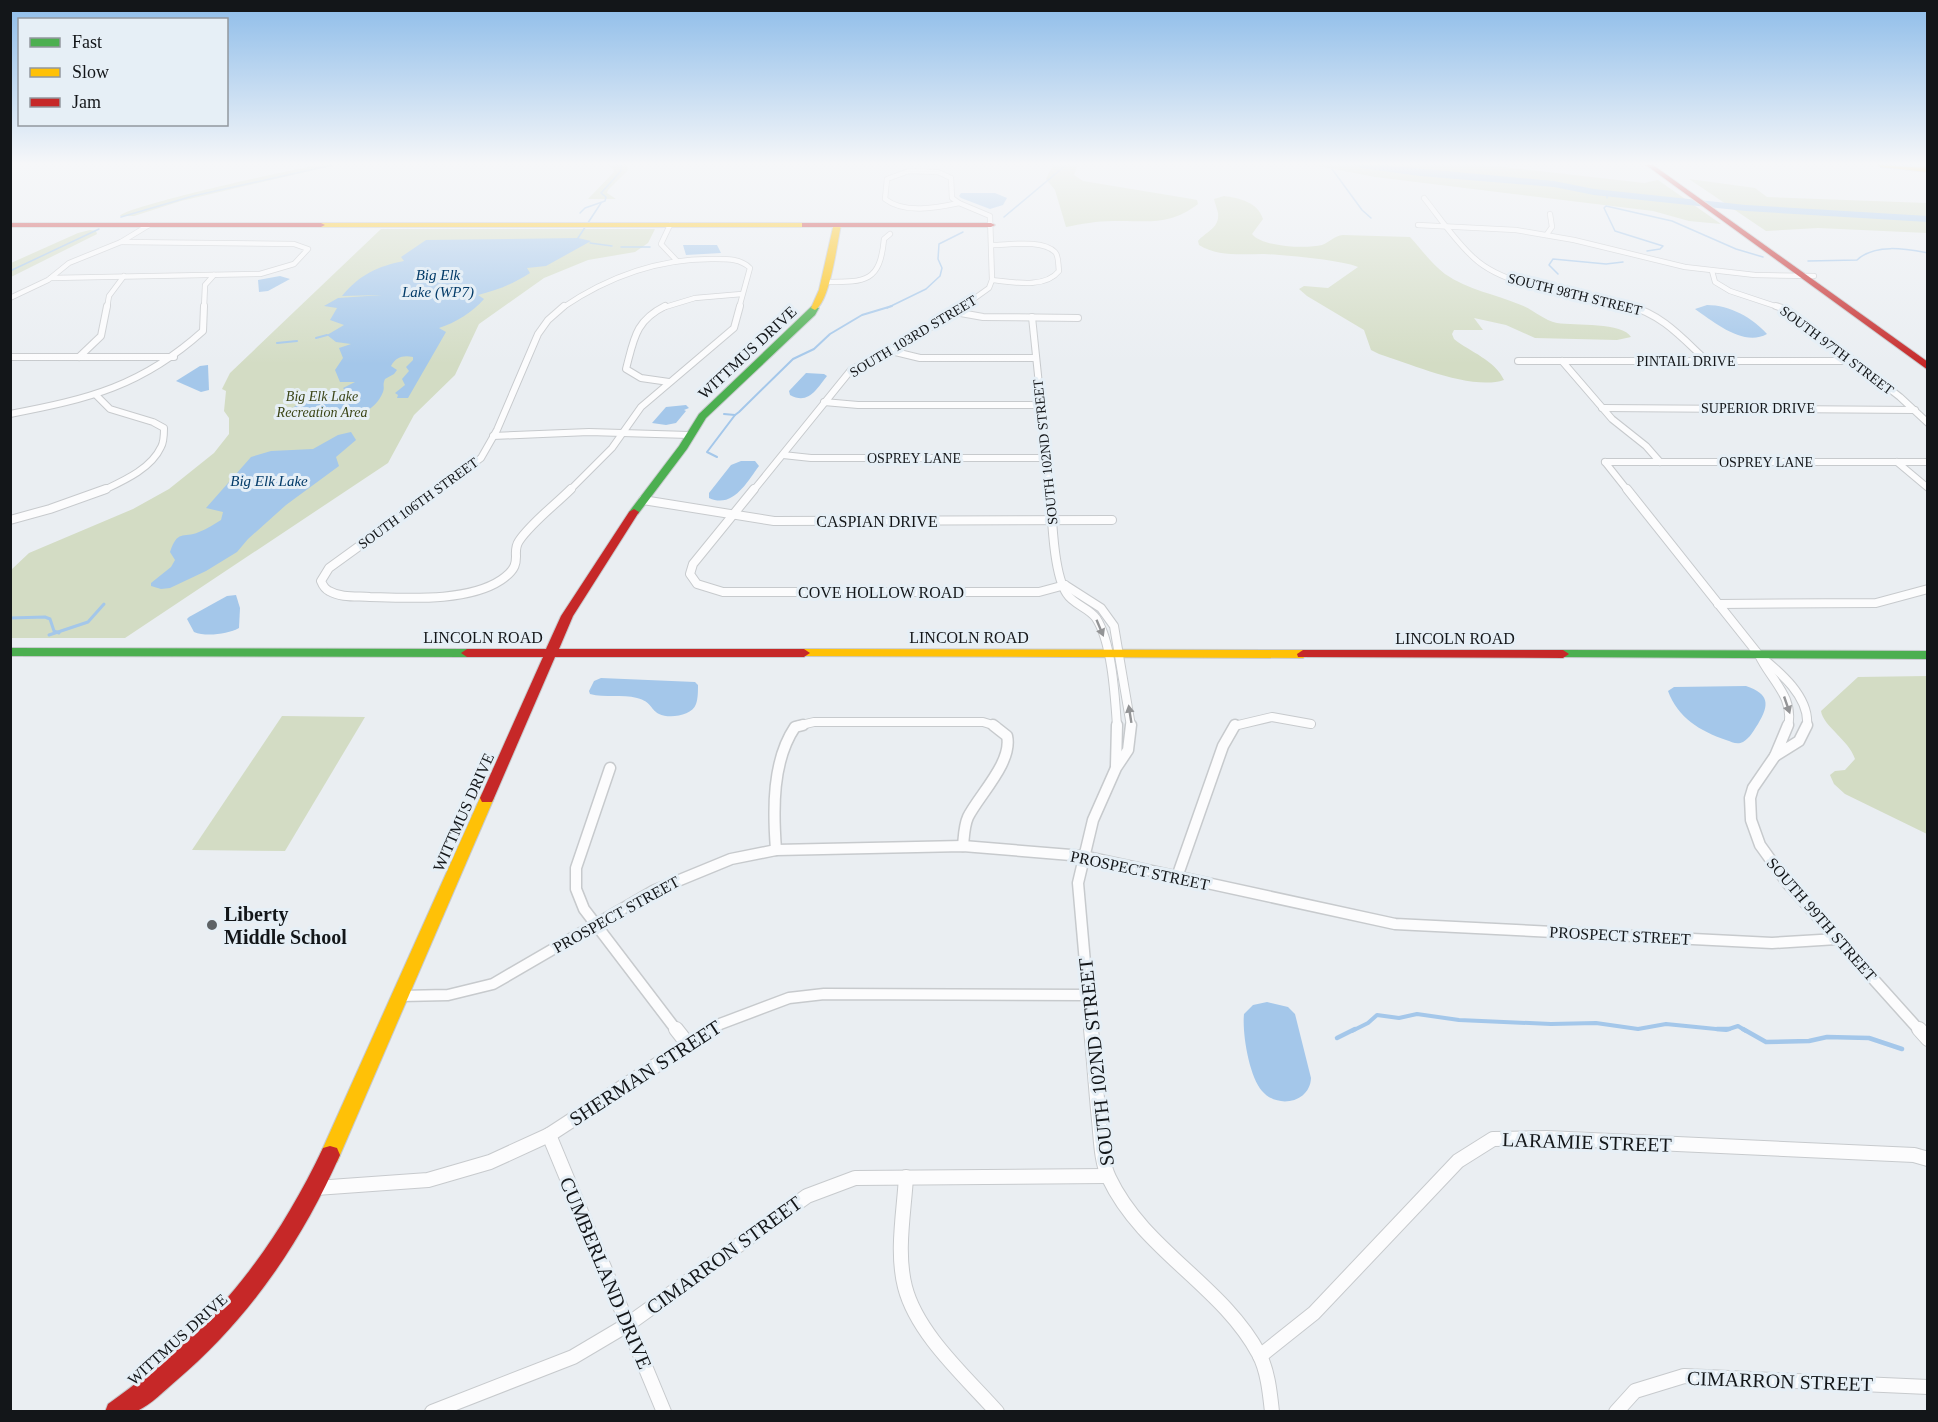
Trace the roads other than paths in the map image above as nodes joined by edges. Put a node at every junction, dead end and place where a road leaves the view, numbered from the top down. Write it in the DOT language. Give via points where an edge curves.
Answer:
graph roads {
  1 [pos="139,231"];
  2 [pos="667,231"];
  3 [pos="836,231"];
  4 [pos="991,231"];
  5 [pos="1450,231"];
  6 [pos="1524,231"];
  7 [pos="1549,231"];
  8 [pos="1746,231"];
  9 [pos="890,234"];
  10 [pos="1547,234"];
  11 [pos="121,242"];
  12 [pos="992,245"];
  13 [pos="677,261"];
  14 [pos="1712,271"];
  15 [pos="214,274"];
  16 [pos="124,276"];
  17 [pos="1808,276"];
  18 [pos="51,278"];
  19 [pos="992,280"];
  20 [pos="825,282"];
  21 [pos="742,294"];
  22 [pos="10,298"];
  23 [pos="955,312"];
  24 [pos="1032,317"];
  25 [pos="1077,318"];
  26 [pos="887,350"];
  27 [pos="10,357"];
  28 [pos="79,357"];
  29 [pos="174,357"];
  30 [pos="1928,357"];
  31 [pos="1035,358"];
  32 [pos="1518,361"];
  33 [pos="1562,361"];
  34 [pos="1707,361"];
  35 [pos="1854,361"];
  36 [pos="1928,367"];
  37 [pos="669,382"];
  38 [pos="96,395"];
  39 [pos="824,402"];
  40 [pos="1040,405"];
  41 [pos="1602,408"];
  42 [pos="1915,410"];
  43 [pos="10,414"];
  44 [pos="1928,423"];
  45 [pos="621,433"];
  46 [pos="689,435"];
  47 [pos="493,436"];
  48 [pos="783,455"];
  49 [pos="1045,458"];
  50 [pos="1660,462"];
  51 [pos="1897,462"];
  52 [pos="1928,462"];
  53 [pos="1928,488"];
  54 [pos="643,500"];
  55 [pos="735,514"];
  56 [pos="10,520"];
  57 [pos="1052,520"];
  58 [pos="1112,520"];
  59 [pos="697,584"];
  60 [pos="1065,585"];
  61 [pos="1928,590"];
  62 [pos="1718,604"];
  63 [pos="10,652"];
  64 [pos="550,653"];
  65 [pos="1114,654"];
  66 [pos="1759,655"];
  67 [pos="1928,655"];
  68 [pos="1311,724"];
  69 [pos="1775,756"];
  70 [pos="610,768"];
  71 [pos="1116,768"];
  72 [pos="963,846"];
  73 [pos="776,850"];
  74 [pos="1083,856"];
  75 [pos="1177,877"];
  76 [pos="595,924"];
  77 [pos="1837,939"];
  78 [pos="1088,995"];
  79 [pos="401,996"];
  80 [pos="1928,1039"];
  81 [pos="687,1043"];
  82 [pos="549,1135"];
  83 [pos="1928,1159"];
  84 [pos="1107,1176"];
  85 [pos="906,1177"];
  86 [pos="316,1188"];
  87 [pos="627,1325"];
  88 [pos="1260,1356"];
  89 [pos="1928,1387"];
  90 [pos="116,1412"];
  91 [pos="432,1412"];
  92 [pos="664,1412"];
  93 [pos="997,1412"];
  94 [pos="1272,1412"];
  95 [pos="1616,1412"];
  1 -- 11 [label="street"];
  2 -- 13 [label="street" via="661,244"];
  3 -- 20 [label="street, WITTMUS DRIVE"];
  4 -- 12 [label="street, SOUTH 103RD STREET"];
  5 -- 34 [label="street, SOUTH 98TH STREET" via="1473,258 1497,274 1646,311 1662,320"];
  6 -- 10 [label="street"];
  7 -- 10 [label="street"];
  8 -- 17 [label="street"];
  9 -- 20 [label="street" via="884,239 880,264 874,273 850,281"];
  10 -- 14 [label="street"];
  11 -- 15 [label="street" via="307,247 298,261 270,272"];
  11 -- 18 [label="street" via="69,263"];
  12 -- 19 [label="street, SOUTH 103RD STREET"];
  12 -- 19 [label="street" via="1047,247 1054,251 1058,262 1053,278"];
  13 -- 21 [label="street, SOUTH 106TH STREET" via="734,260 748,264"];
  13 -- 47 [label="street, SOUTH 106TH STREET" via="589,291 550,318 539,332"];
  14 -- 17 [label="street"];
  14 -- 35 [label="street, SOUTH 97TH STREET" via="1715,282 1723,287 1788,310"];
  15 -- 16 [label="street"];
  15 -- 29 [label="street" via="205,285 203,331"];
  16 -- 18 [label="street"];
  16 -- 28 [label="street" via="109,296 102,336"];
  17 -- 30 [label="street"];
  17 -- 36 [label="street"];
  18 -- 22 [label="street"];
  19 -- 23 [label="street, SOUTH 103RD STREET" via="983,293"];
  20 -- 46 [label="street, WITTMUS DRIVE" via="812,313 717,401"];
  21 -- 37 [label="street" via="734,328"];
  21 -- 37 [label="street" via="681,301 651,313 640,323 626,369 641,378"];
  23 -- 24 [label="street" via="979,317"];
  23 -- 26 [label="street, SOUTH 103RD STREET"];
  24 -- 25 [label="street"];
  24 -- 31 [label="street, SOUTH 102ND STREET"];
  26 -- 31 [label="street" via="920,358"];
  26 -- 39 [label="street, SOUTH 103RD STREET" via="850,370"];
  27 -- 28 [label="street"];
  28 -- 29 [label="street"];
  29 -- 38 [label="street" via="146,376"];
  31 -- 40 [label="street, SOUTH 102ND STREET"];
  32 -- 33 [label="street, PINTAIL DRIVE"];
  33 -- 34 [label="street, PINTAIL DRIVE"];
  33 -- 41 [label="street"];
  34 -- 35 [label="street, PINTAIL DRIVE"];
  35 -- 42 [label="street, SOUTH 97TH STREET"];
  37 -- 45 [label="street" via="641,406"];
  38 -- 43 [label="street"];
  38 -- 56 [label="street" via="110,409 165,428 160,450 138,471 96,495"];
  39 -- 40 [label="street"];
  39 -- 48 [label="street, SOUTH 103RD STREET"];
  40 -- 49 [label="street, SOUTH 102ND STREET"];
  41 -- 42 [label="street, SUPERIOR DRIVE"];
  41 -- 50 [label="street"];
  42 -- 44 [label="street, SOUTH 97TH STREET"];
  45 -- 46 [label="street"];
  45 -- 47 [label="street"];
  45 -- 47 [label="street, SOUTH 106TH STREET" via="612,448 518,542 518,561 513,570 490,586 455,596 346,596 323,587 321,581 329,568 474,465"];
  46 -- 54 [label="street, WITTMUS DRIVE"];
  48 -- 49 [label="street, OSPREY LANE"];
  48 -- 55 [label="street, SOUTH 103RD STREET"];
  49 -- 57 [label="street, SOUTH 102ND STREET"];
  50 -- 51 [label="street, OSPREY LANE"];
  50 -- 62 [label="street, OSPREY LANE" via="1605,462"];
  51 -- 52 [label="street, OSPREY LANE"];
  51 -- 53 [label="street"];
  54 -- 55 [label="street, CASPIAN DRIVE"];
  54 -- 64 [label="street, WITTMUS DRIVE" via="577,599"];
  55 -- 57 [label="street, CASPIAN DRIVE" via="774,521"];
  55 -- 59 [label="street, SOUTH 103RD STREET" via="693,564 690,574"];
  57 -- 58 [label="street, CASPIAN DRIVE"];
  57 -- 60 [label="street, SOUTH 102ND STREET" via="1058,569"];
  59 -- 60 [label="street, COVE HOLLOW ROAD" via="723,592 1039,592"];
  60 -- 65 [label="street, SOUTH 102ND STREET, one-way" via="1067,595 1098,621"];
  60 -- 65 [label="street, SOUTH 102ND STREET" via="1110,617 1117,635"];
  61 -- 62 [label="street" via="1876,603"];
  62 -- 66 [label="street"];
  63 -- 64 [label="street, LINCOLN ROAD"];
  64 -- 65 [label="street, LINCOLN ROAD"];
  64 -- 79 [label="street, WITTMUS DRIVE"];
  65 -- 66 [label="street, LINCOLN ROAD"];
  65 -- 71 [label="street, SOUTH 102ND STREET"];
  71 -- 65 [label="street, SOUTH 102ND STREET, one-way" via="1132,736"];
  66 -- 67 [label="street, LINCOLN ROAD"];
  66 -- 69 [label="street, SOUTH 99TH STREET, one-way" via="1764,669 1789,704 1788,726"];
  66 -- 69 [label="street, SOUTH 99TH STREET" via="1778,669 1797,693 1808,719 1800,741"];
  68 -- 75 [label="street" via="1272,717 1235,725 1223,746"];
  69 -- 77 [label="street, SOUTH 99TH STREET" via="1750,798 1754,832 1777,870"];
  70 -- 76 [label="street" via="576,868 576,889"];
  71 -- 74 [label="street, SOUTH 102ND STREET" via="1093,820"];
  72 -- 73 [label="street, PROSPECT STREET"];
  72 -- 73 [label="street" via="968,816 1007,749 1009,742 999,728 983,722 814,722 795,727 785,740 774,808"];
  72 -- 74 [label="street, PROSPECT STREET"];
  73 -- 76 [label="street, PROSPECT STREET" via="690,874"];
  74 -- 75 [label="street, PROSPECT STREET"];
  74 -- 78 [label="street, SOUTH 102ND STREET" via="1078,883"];
  75 -- 77 [label="street, PROSPECT STREET" via="1395,924 1772,942"];
  76 -- 79 [label="street, PROSPECT STREET" via="493,984 443,997"];
  76 -- 81 [label="street"];
  77 -- 80 [label="street, SOUTH 99TH STREET"];
  78 -- 81 [label="street, SHERMAN STREET" via="825,994 789,998 720,1024"];
  78 -- 84 [label="street, SOUTH 102ND STREET"];
  79 -- 86 [label="street, WITTMUS DRIVE"];
  81 -- 82 [label="street, SHERMAN STREET"];
  82 -- 86 [label="street, SHERMAN STREET" via="490,1162 428,1180"];
  82 -- 87 [label="street, CUMBERLAND DRIVE"];
  83 -- 88 [label="street, LARAMIE STREET" via="1914,1155 1558,1138 1492,1139 1458,1161 1314,1313"];
  84 -- 85 [label="street, CIMARRON STREET"];
  84 -- 88 [label="street, SOUTH 102ND STREET" via="1130,1215 1216,1299"];
  85 -- 87 [label="street, CIMARRON STREET" via="855,1178 807,1196"];
  85 -- 93 [label="street" via="904,1287 920,1323"];
  86 -- 90 [label="street, WITTMUS DRIVE" via="286,1239 240,1303 190,1353"];
  87 -- 91 [label="street, CIMARRON STREET" via="573,1358"];
  87 -- 92 [label="street, CUMBERLAND DRIVE"];
  88 -- 94 [label="street, SOUTH 102ND STREET"];
  89 -- 95 [label="street, CIMARRON STREET" via="1684,1376 1635,1391"];
}
